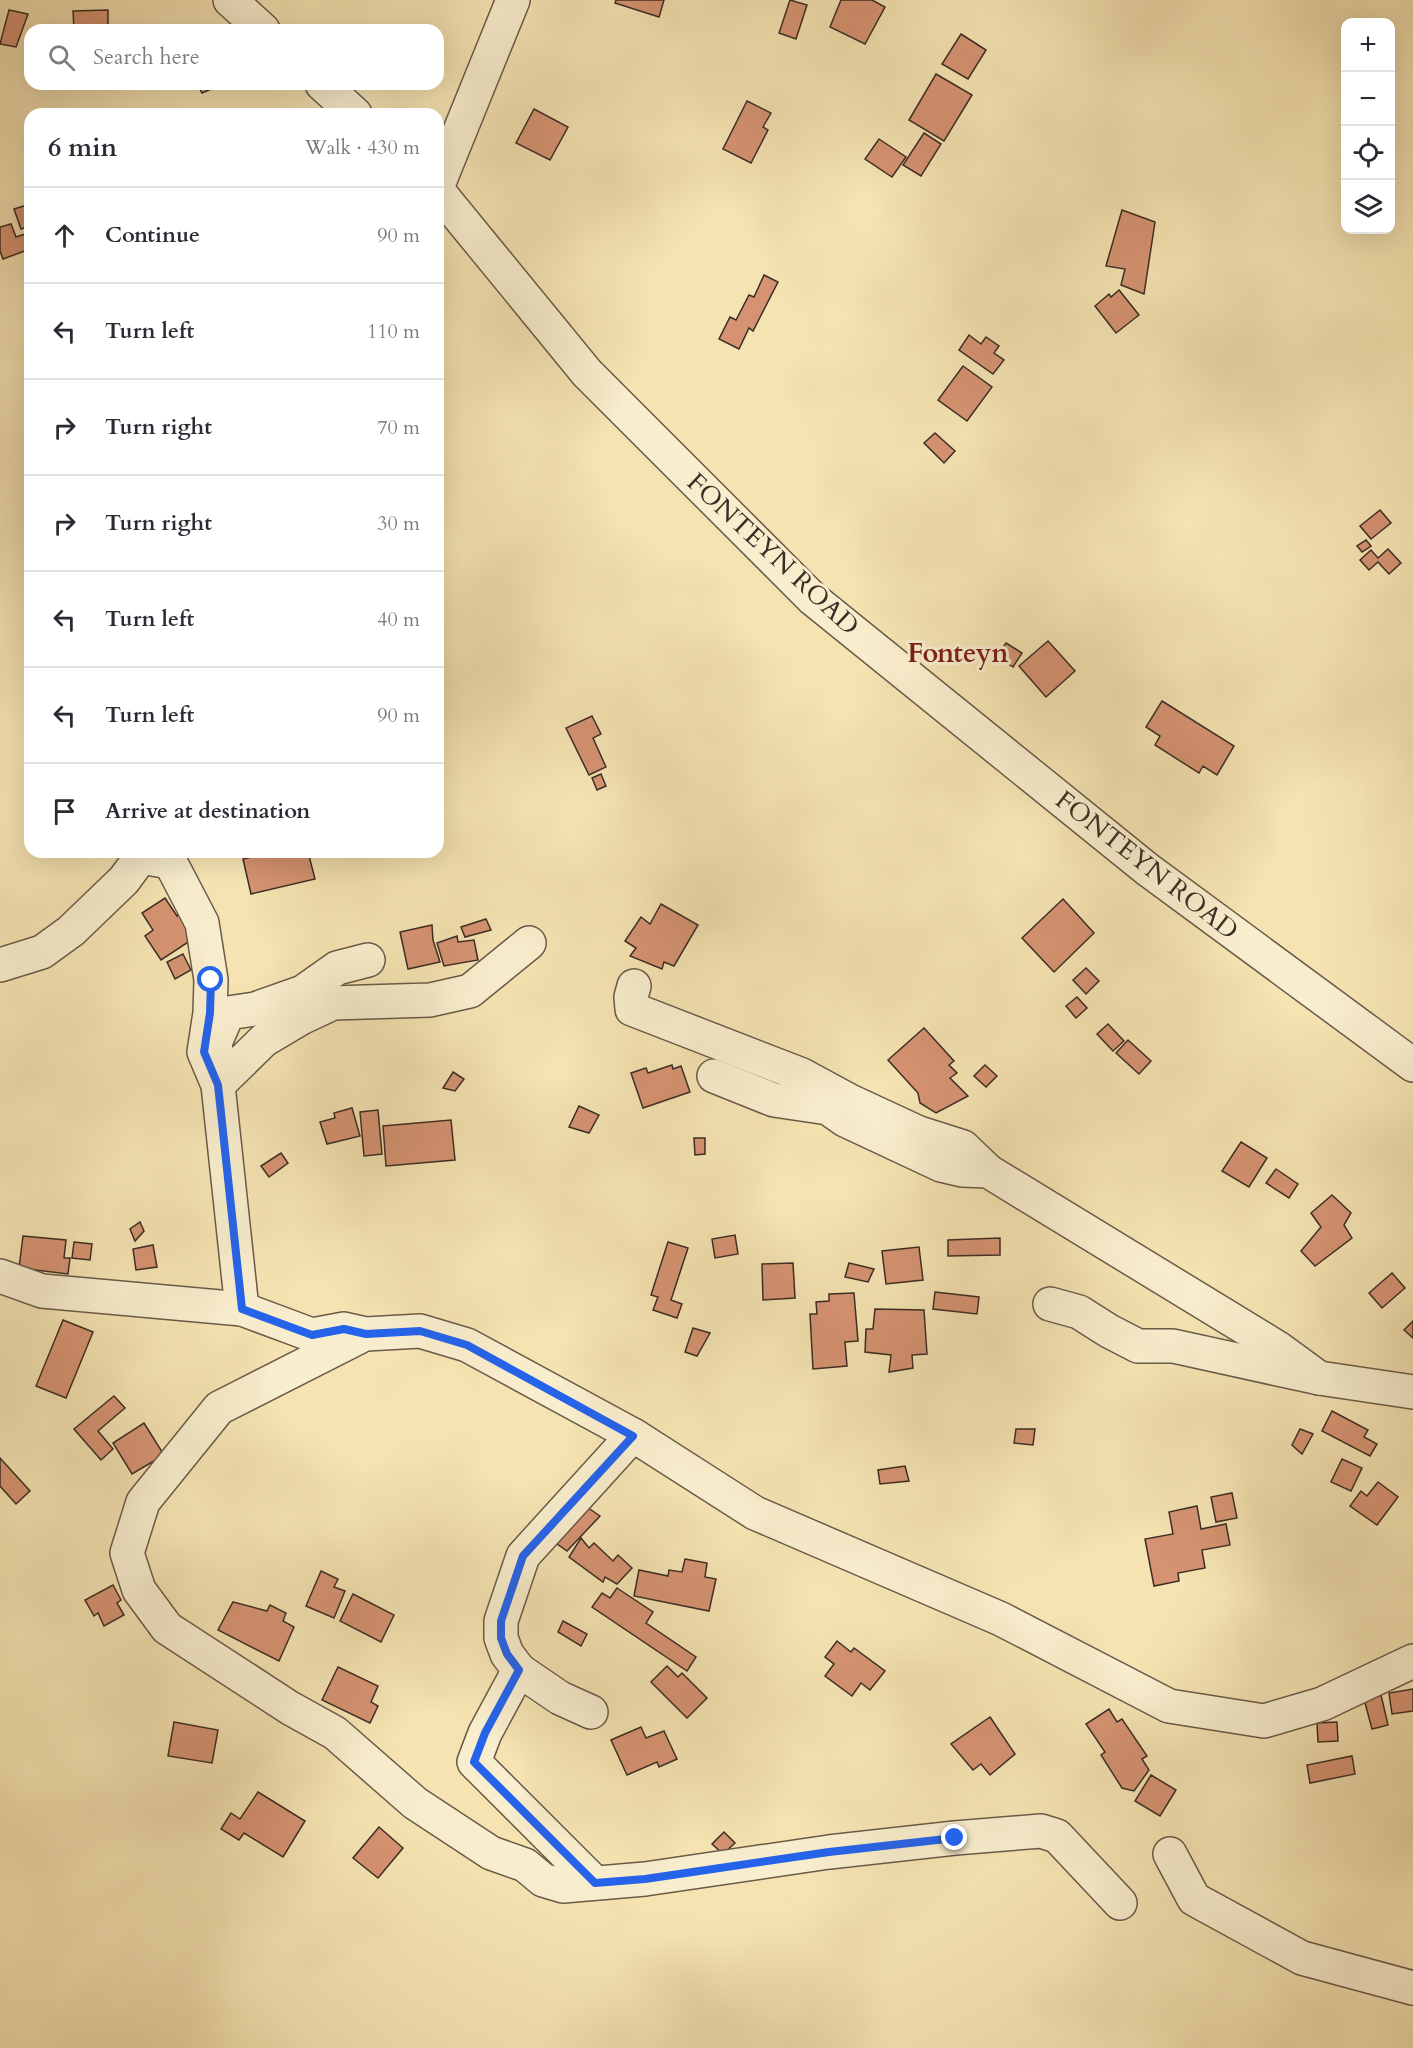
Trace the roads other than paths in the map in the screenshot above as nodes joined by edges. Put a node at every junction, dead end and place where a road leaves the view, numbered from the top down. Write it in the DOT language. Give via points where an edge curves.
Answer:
graph roads {
  1 [pos="230,0"];
  2 [pos="513,0"];
  3 [pos="256,24"];
  4 [pos="328,90"];
  5 [pos="348,108"];
  6 [pos="444,170"];
  7 [pos="444,198"];
  8 [pos="140,858"];
  9 [pos="168,858"];
  10 [pos="529,943"];
  11 [pos="368,960"];
  12 [pos="0,965"];
  13 [pos="634,986"];
  14 [pos="1413,1065"];
  15 [pos="714,1076"];
  16 [pos="218,1085"];
  17 [pos="988,1171"];
  18 [pos="0,1276"];
  19 [pos="1050,1304"];
  20 [pos="242,1309"];
  21 [pos="366,1334"];
  22 [pos="1319,1378"];
  23 [pos="1413,1392"];
  24 [pos="633,1436"];
  25 [pos="1413,1661"];
  26 [pos="519,1670"];
  27 [pos="591,1712"];
  28 [pos="1170,1854"];
  29 [pos="595,1883"];
  30 [pos="1120,1903"];
  31 [pos="1413,1988"];
  1 -- 3 [label="street"];
  2 -- 6 [label="street"];
  4 -- 5 [label="street"];
  7 -- 14 [label="street, FONTEYN ROAD" via="587,372 813,599 1147,869"];
  8 -- 12 [label="street" via="124,880 70,931 42,952"];
  9 -- 16 [label="street" via="202,923 211,980 204,1052"];
  10 -- 16 [label="street" via="470,991 429,1000 333,1003 264,1040"];
  11 -- 16 [label="street" via="337,968 303,992 255,1010 228,1013 215,1042"];
  13 -- 17 [label="street" via="632,1009 802,1075 919,1132 963,1147"];
  15 -- 17 [label="street" via="774,1100 828,1108 880,1138 941,1165"];
  16 -- 20 [label="street"];
  17 -- 22 [label="street" via="1278,1348"];
  18 -- 20 [label="street" via="42,1291"];
  19 -- 22 [label="street" via="1079,1312 1138,1346 1173,1346"];
  20 -- 21 [label="street" via="312,1335 344,1329"];
  21 -- 24 [label="street" via="420,1331 467,1345"];
  21 -- 29 [label="street" via="219,1408 143,1502 127,1553 139,1590 167,1628 290,1708 336,1733 415,1803 491,1853 525,1865 543,1880 563,1886"];
  22 -- 23 [label="street"];
  24 -- 25 [label="street" via="755,1513 1001,1619 1169,1706 1264,1721 1322,1704"];
  24 -- 26 [label="street" via="523,1556 501,1621 501,1638"];
  26 -- 27 [label="street" via="560,1698"];
  26 -- 29 [label="street" via="474,1762"];
  28 -- 31 [label="street" via="1194,1899 1302,1958"];
  29 -- 30 [label="street" via="829,1852 1041,1831 1057,1836"];
}
